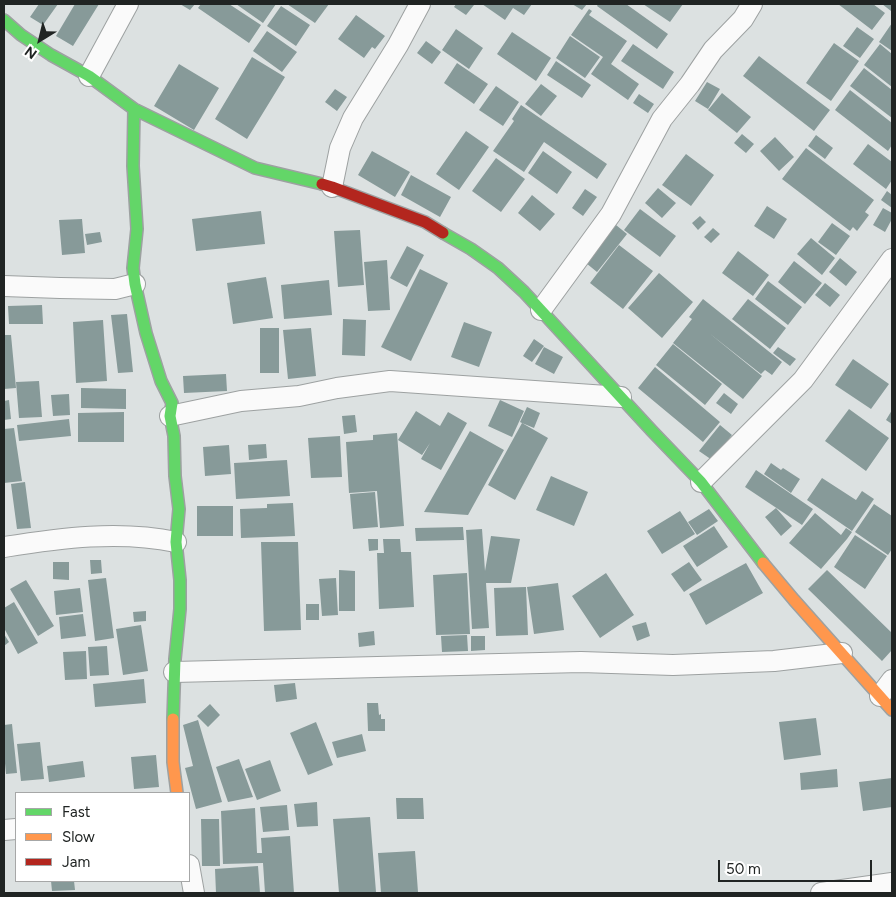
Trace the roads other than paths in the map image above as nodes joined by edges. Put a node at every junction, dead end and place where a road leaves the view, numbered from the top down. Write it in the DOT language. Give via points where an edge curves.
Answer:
graph roads {
  1 [pos="128,4"];
  2 [pos="420,4"];
  3 [pos="752,4"];
  4 [pos="4,20"];
  5 [pos="89,76"];
  6 [pos="134,109"];
  7 [pos="332,187"];
  8 [pos="892,260"];
  9 [pos="135,284"];
  10 [pos="4,286"];
  11 [pos="541,310"];
  12 [pos="621,397"];
  13 [pos="170,416"];
  14 [pos="701,482"];
  15 [pos="176,542"];
  16 [pos="4,548"];
  17 [pos="842,653"];
  18 [pos="174,672"];
  19 [pos="892,680"];
  20 [pos="886,703"];
  21 [pos="177,792"];
  22 [pos="190,871"];
  23 [pos="892,883"];
  24 [pos="194,893"];
  25 [pos="821,893"];
  1 -- 5 [label="street"];
  2 -- 7 [label="street" via="353,118 340,148"];
  3 -- 11 [label="street" via="662,119 611,214"];
  4 -- 5 [label="street" via="44,50"];
  5 -- 6 [label="street"];
  6 -- 7 [label="street" via="255,168"];
  6 -- 9 [label="street"];
  7 -- 11 [label="street" via="425,222 472,249 498,268"];
  8 -- 14 [label="street" via="803,380"];
  9 -- 10 [label="street" via="115,289"];
  9 -- 13 [label="street" via="146,333 161,381 172,403"];
  11 -- 12 [label="street"];
  12 -- 13 [label="street" via="390,381 242,402"];
  12 -- 14 [label="street"];
  13 -- 15 [label="street" via="179,509"];
  14 -- 17 [label="street" via="782,586"];
  15 -- 16 [label="street" via="88,536"];
  15 -- 18 [label="street" via="180,610"];
  17 -- 18 [label="street" via="774,661 673,665 581,662"];
  17 -- 20 [label="street"];
  18 -- 21 [label="street" via="173,762"];
  19 -- 20 [label="street"];
  22 -- 24 [label="street"];
  23 -- 25 [label="street"];
}
